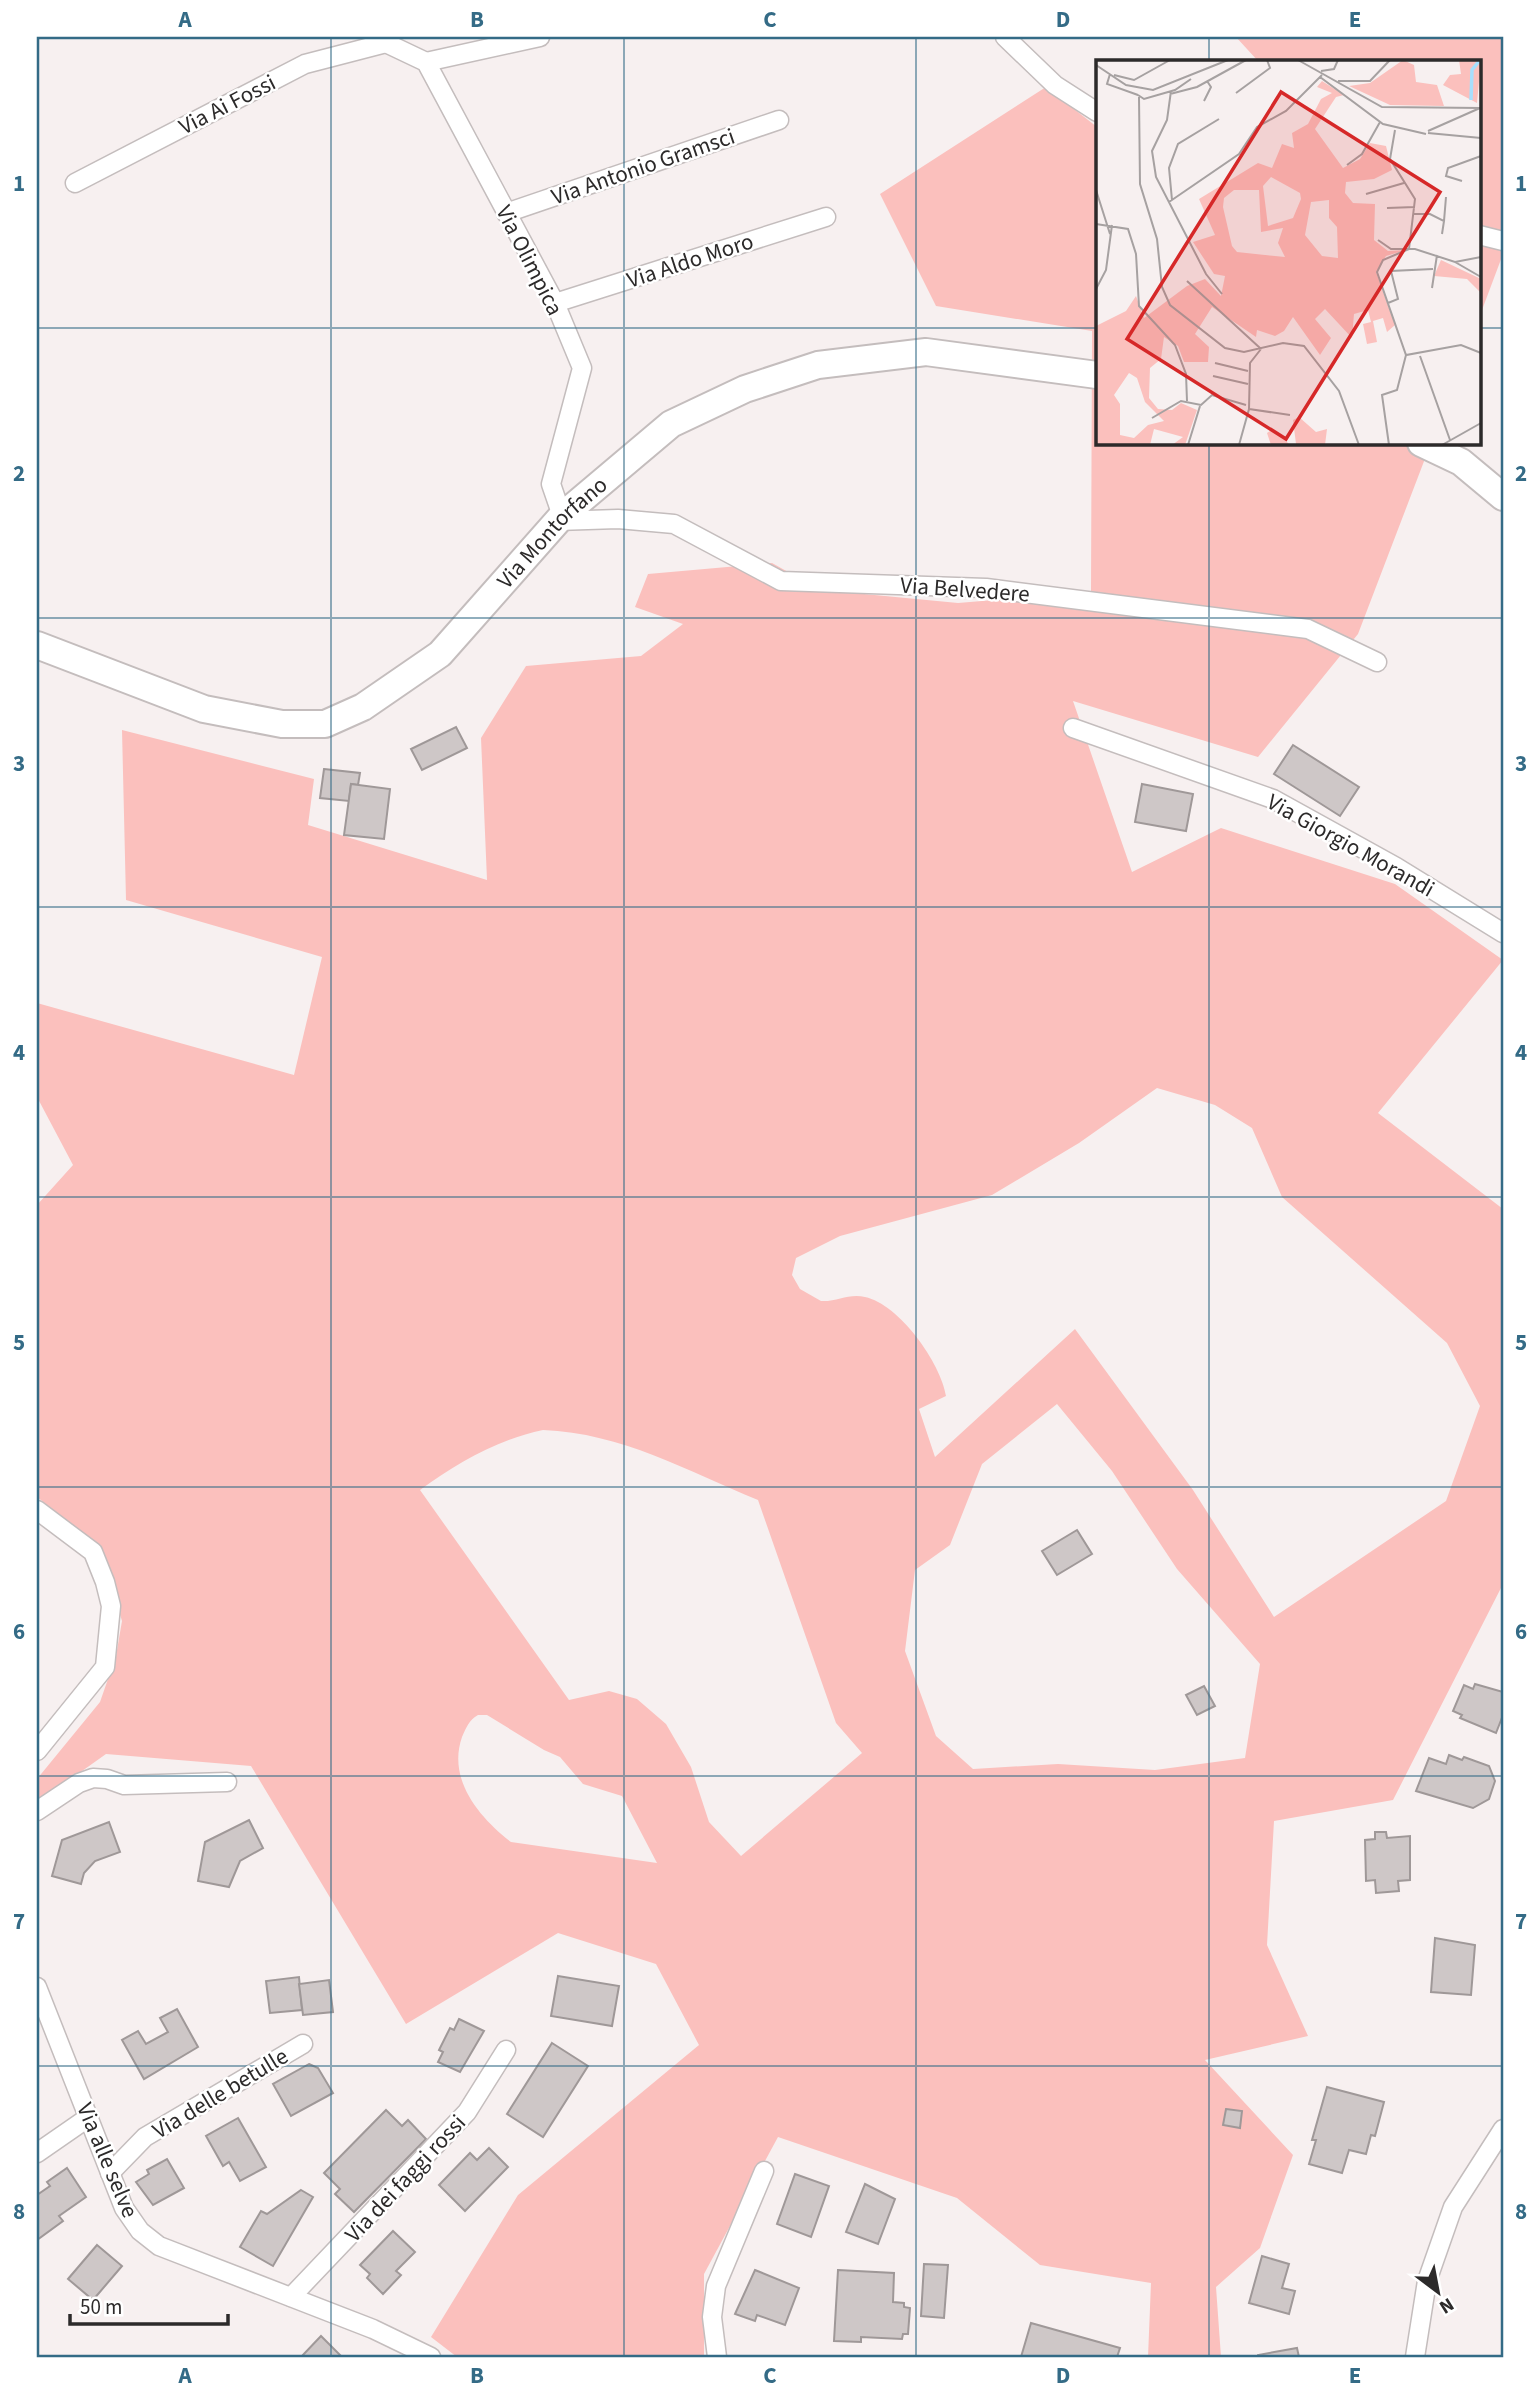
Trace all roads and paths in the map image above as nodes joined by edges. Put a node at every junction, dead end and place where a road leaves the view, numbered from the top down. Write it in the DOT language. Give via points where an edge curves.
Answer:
graph roads {
  1 [pos="540,37"];
  2 [pos="1005,37"];
  3 [pos="385,40"];
  4 [pos="426,62"];
  5 [pos="1096,111"];
  6 [pos="779,120"];
  7 [pos="75,183"];
  8 [pos="506,213"];
  9 [pos="826,217"];
  10 [pos="1480,235"];
  11 [pos="1503,241"];
  12 [pos="555,303"];
  13 [pos="1096,375"];
  14 [pos="1423,444"];
  15 [pos="1503,497"];
  16 [pos="559,519"];
  17 [pos="37,645"];
  18 [pos="1377,662"];
  19 [pos="1073,728"];
  20 [pos="1503,933"];
  21 [pos="37,1510"];
  22 [pos="37,1751"];
  23 [pos="227,1783"];
  24 [pos="37,1811"];
  25 [pos="37,1987"];
  26 [pos="303,2044"];
  27 [pos="506,2050"];
  28 [pos="89,2117"];
  29 [pos="1503,2129"];
  30 [pos="37,2153"];
  31 [pos="764,2171"];
  32 [pos="110,2173"];
  33 [pos="291,2297"];
  34 [pos="431,2357"];
  35 [pos="717,2357"];
  36 [pos="1415,2357"];
  1 -- 4 [label="street"];
  2 -- 5 [label="street" via="1055,85"];
  3 -- 4 [label="street"];
  3 -- 7 [label="street, Via Ai Fossi" via="305,64"];
  4 -- 8 [label="street, Via Olimpica"];
  6 -- 8 [label="street, Via Antonio Gramsci"];
  8 -- 12 [label="street, Via Olimpica"];
  9 -- 12 [label="street, Via Aldo Moro"];
  10 -- 11 [label="street"];
  12 -- 16 [label="street, Via Olimpica" via="582,368 551,484"];
  13 -- 16 [label="street, Via Montorfano" via="926,352 818,365 745,389 671,424"];
  14 -- 15 [label="street" via="1461,462"];
  16 -- 17 [label="street, Via Montorfano" via="440,653 363,707 325,724 282,724 204,709"];
  16 -- 18 [label="street, Via Belvedere" via="674,524 781,580 986,587 1308,629"];
  19 -- 20 [label="street, Via Giorgio Morandi" via="1273,799"];
  21 -- 22 [label="street" via="93,1552 111,1606 105,1667"];
  23 -- 24 [label="street" via="124,1785 93,1779"];
  25 -- 28 [label="street, Via alle selve"];
  26 -- 32 [label="street, Via delle betulle" via="145,2137"];
  27 -- 33 [label="street, Via dei faggi rossi" via="467,2112"];
  28 -- 30 [label="street"];
  28 -- 32 [label="street, Via alle selve"];
  29 -- 36 [label="street" via="1453,2207 1427,2281"];
  31 -- 35 [label="street" via="716,2286 712,2317"];
  32 -- 33 [label="street, Via alle selve" via="139,2231 159,2246"];
  33 -- 34 [label="street, Via alle selve"];
}
